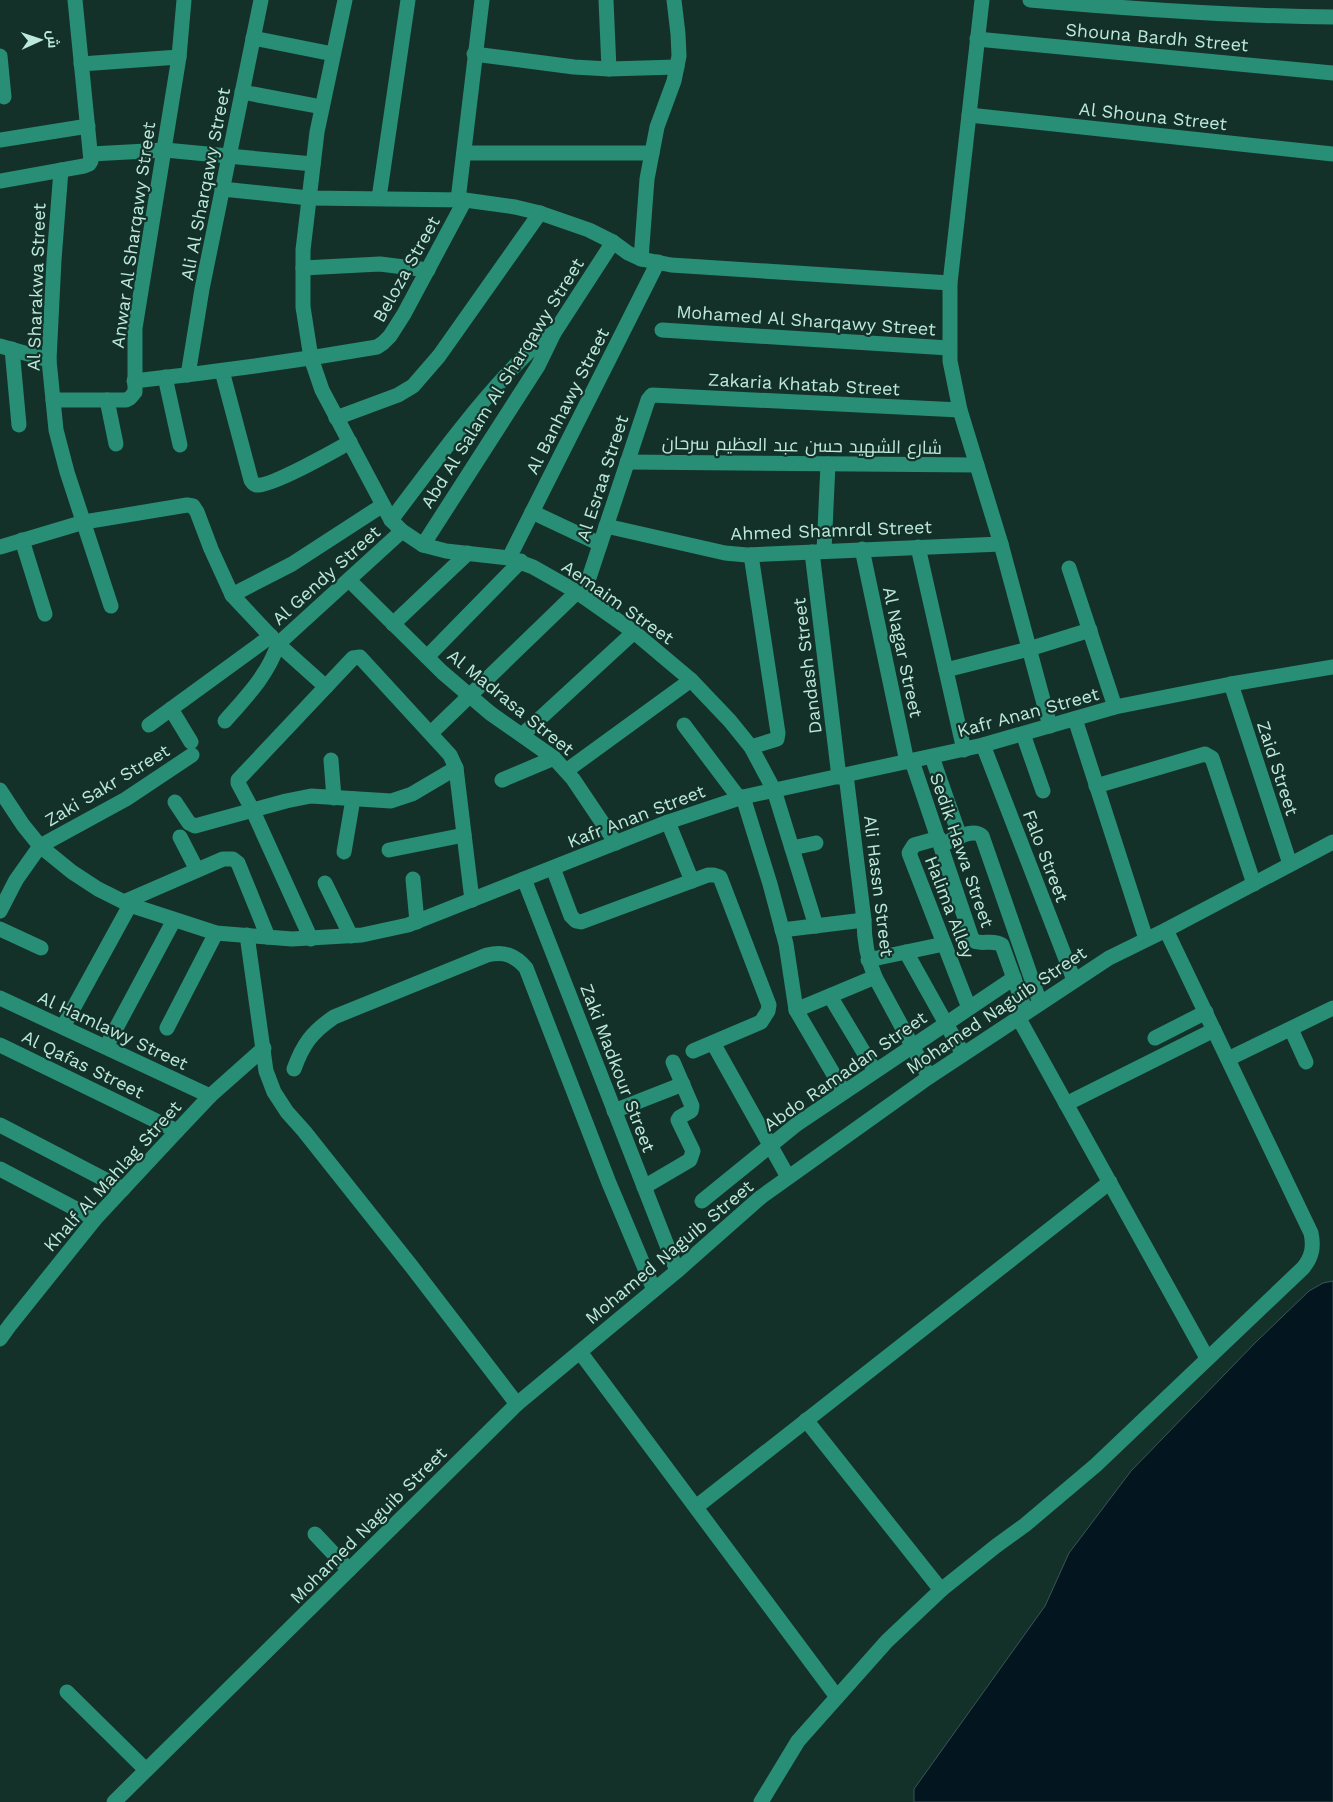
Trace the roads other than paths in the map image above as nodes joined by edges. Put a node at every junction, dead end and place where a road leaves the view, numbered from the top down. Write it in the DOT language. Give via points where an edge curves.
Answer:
graph roads {
  1 [pos="75,0"];
  2 [pos="79,0"];
  3 [pos="184,0"];
  4 [pos="261,0"];
  5 [pos="345,0"];
  6 [pos="408,0"];
  7 [pos="482,0"];
  8 [pos="606,0"];
  9 [pos="674,0"];
  10 [pos="982,0"];
  11 [pos="1030,0"];
  12 [pos="1164,6"];
  13 [pos="1221,7"];
  14 [pos="1333,17"];
  15 [pos="253,38"];
  16 [pos="977,39"];
  17 [pos="333,54"];
  18 [pos="474,54"];
  19 [pos="0,56"];
  20 [pos="179,57"];
  21 [pos="81,64"];
  22 [pos="677,67"];
  23 [pos="609,69"];
  24 [pos="1333,73"];
  25 [pos="242,92"];
  26 [pos="4,96"];
  27 [pos="322,108"];
  28 [pos="968,115"];
  29 [pos="88,126"];
  30 [pos="0,140"];
  31 [pos="164,150"];
  32 [pos="464,153"];
  33 [pos="652,153"];
  34 [pos="1333,154"];
  35 [pos="229,156"];
  36 [pos="90,159"];
  37 [pos="313,164"];
  38 [pos="61,170"];
  39 [pos="0,181"];
  40 [pos="222,189"];
  41 [pos="309,198"];
  42 [pos="379,198"];
  43 [pos="462,200"];
  44 [pos="540,213"];
  45 [pos="613,242"];
  46 [pos="641,259"];
  47 [pos="658,262"];
  48 [pos="303,268"];
  49 [pos="428,270"];
  50 [pos="950,282"];
  51 [pos="662,330"];
  52 [pos="554,333"];
  53 [pos="6,348"];
  54 [pos="949,348"];
  55 [pos="311,358"];
  56 [pos="49,360"];
  57 [pos="222,371"];
  58 [pos="188,375"];
  59 [pos="166,377"];
  60 [pos="134,381"];
  61 [pos="53,400"];
  62 [pos="107,400"];
  63 [pos="648,400"];
  64 [pos="960,410"];
  65 [pos="336,418"];
  66 [pos="19,425"];
  67 [pos="350,442"];
  68 [pos="116,444"];
  69 [pos="180,445"];
  70 [pos="626,462"];
  71 [pos="828,464"];
  72 [pos="977,465"];
  73 [pos="383,506"];
  74 [pos="532,512"];
  75 [pos="391,520"];
  76 [pos="84,522"];
  77 [pos="606,526"];
  78 [pos="402,531"];
  79 [pos="22,540"];
  80 [pos="600,544"];
  81 [pos="1001,544"];
  82 [pos="424,545"];
  83 [pos="0,547"];
  84 [pos="918,547"];
  85 [pos="862,549"];
  86 [pos="818,551"];
  87 [pos="468,553"];
  88 [pos="751,555"];
  89 [pos="515,559"];
  90 [pos="1069,568"];
  91 [pos="349,580"];
  92 [pos="232,594"];
  93 [pos="580,594"];
  94 [pos="111,606"];
  95 [pos="44,614"];
  96 [pos="393,624"];
  97 [pos="1090,630"];
  98 [pos="634,632"];
  99 [pos="275,640"];
  100 [pos="1029,649"];
  101 [pos="427,657"];
  102 [pos="1333,667"];
  103 [pos="946,670"];
  104 [pos="690,680"];
  105 [pos="1231,684"];
  106 [pos="326,687"];
  107 [pos="469,695"];
  108 [pos="1115,707"];
  109 [pos="171,709"];
  110 [pos="1074,719"];
  111 [pos="225,722"];
  112 [pos="149,725"];
  113 [pos="684,725"];
  114 [pos="1050,726"];
  115 [pos="431,733"];
  116 [pos="1023,734"];
  117 [pos="522,735"];
  118 [pos="983,745"];
  119 [pos="751,747"];
  120 [pos="964,750"];
  121 [pos="932,757"];
  122 [pos="554,758"];
  123 [pos="331,760"];
  124 [pos="909,762"];
  125 [pos="456,768"];
  126 [pos="566,771"];
  127 [pos="842,776"];
  128 [pos="502,780"];
  129 [pos="1096,786"];
  130 [pos="0,790"];
  131 [pos="774,790"];
  132 [pos="1043,791"];
  133 [pos="741,797"];
  134 [pos="334,798"];
  135 [pos="353,799"];
  136 [pos="175,802"];
  137 [pos="254,811"];
  138 [pos="668,822"];
  139 [pos="464,835"];
  140 [pos="180,837"];
  141 [pos="960,837"];
  142 [pos="940,841"];
  143 [pos="1333,842"];
  144 [pos="616,843"];
  145 [pos="816,843"];
  146 [pos="40,846"];
  147 [pos="792,848"];
  148 [pos="389,850"];
  149 [pos="344,852"];
  150 [pos="1290,864"];
  151 [pos="553,868"];
  152 [pos="196,870"];
  153 [pos="413,879"];
  154 [pos="524,879"];
  155 [pos="692,881"];
  156 [pos="325,883"];
  157 [pos="1254,884"];
  158 [pos="472,900"];
  159 [pos="127,903"];
  160 [pos="0,911"];
  161 [pos="174,920"];
  162 [pos="864,920"];
  163 [pos="417,922"];
  164 [pos="816,926"];
  165 [pos="0,928"];
  166 [pos="782,930"];
  167 [pos="1166,930"];
  168 [pos="216,933"];
  169 [pos="247,935"];
  170 [pos="351,936"];
  171 [pos="268,937"];
  172 [pos="311,939"];
  173 [pos="1146,939"];
  174 [pos="944,944"];
  175 [pos="41,948"];
  176 [pos="906,952"];
  177 [pos="868,960"];
  178 [pos="875,978"];
  179 [pos="1014,978"];
  180 [pos="1074,980"];
  181 [pos="830,996"];
  182 [pos="0,998"];
  183 [pos="1040,1003"];
  184 [pos="969,1008"];
  185 [pos="1333,1008"];
  186 [pos="796,1010"];
  187 [pos="1206,1012"];
  188 [pos="1022,1014"];
  189 [pos="946,1024"];
  190 [pos="63,1027"];
  191 [pos="167,1028"];
  192 [pos="1291,1029"];
  193 [pos="1214,1030"];
  194 [pos="1155,1038"];
  195 [pos="713,1043"];
  196 [pos="0,1045"];
  197 [pos="912,1046"];
  198 [pos="106,1047"];
  199 [pos="264,1048"];
  200 [pos="694,1051"];
  201 [pos="963,1054"];
  202 [pos="1228,1059"];
  203 [pos="673,1062"];
  204 [pos="1306,1062"];
  205 [pos="294,1069"];
  206 [pos="875,1071"];
  207 [pos="929,1077"];
  208 [pos="683,1084"];
  209 [pos="844,1092"];
  210 [pos="210,1096"];
  211 [pos="1066,1104"];
  212 [pos="614,1111"];
  213 [pos="0,1125"];
  214 [pos="177,1131"];
  215 [pos="770,1146"];
  216 [pos="2,1173"];
  217 [pos="788,1177"];
  218 [pos="1110,1182"];
  219 [pos="644,1187"];
  220 [pos="124,1189"];
  221 [pos="702,1201"];
  222 [pos="95,1219"];
  223 [pos="677,1271"];
  224 [pos="654,1290"];
  225 [pos="0,1339"];
  226 [pos="580,1352"];
  227 [pos="1208,1358"];
  228 [pos="517,1404"];
  229 [pos="806,1420"];
  230 [pos="696,1507"];
  231 [pos="315,1534"];
  232 [pos="349,1570"];
  233 [pos="941,1590"];
  234 [pos="67,1692"];
  235 [pos="837,1697"];
  236 [pos="146,1770"];
  237 [pos="114,1802"];
  238 [pos="761,1802"];
  1 -- 2 [label="street"];
  1 -- 21 [label="street"];
  3 -- 20 [label="street, Anwar Al Sharqawy Street"];
  4 -- 15 [label="street, Ali Al Sharqawy Street"];
  5 -- 17 [label="street, Aemaim Street"];
  6 -- 42 [label="street"];
  7 -- 18 [label="street"];
  8 -- 23 [label="street"];
  9 -- 22 [label="street"];
  10 -- 16 [label="street"];
  11 -- 12 [label="street"];
  12 -- 13 [label="street"];
  13 -- 14 [label="street"];
  15 -- 17 [label="street"];
  15 -- 25 [label="street, Ali Al Sharqawy Street"];
  16 -- 24 [label="street, Shouna Bardh Street"];
  16 -- 28 [label="street"];
  17 -- 27 [label="street, Aemaim Street"];
  18 -- 23 [label="street"];
  18 -- 32 [label="street"];
  19 -- 26 [label="street"];
  20 -- 21 [label="street"];
  20 -- 31 [label="street, Anwar Al Sharqawy Street"];
  21 -- 29 [label="street"];
  22 -- 23 [label="street"];
  22 -- 33 [label="street"];
  25 -- 27 [label="street"];
  25 -- 35 [label="street, Ali Al Sharqawy Street"];
  27 -- 37 [label="street, Aemaim Street"];
  28 -- 34 [label="street, Al Shouna Street"];
  28 -- 50 [label="street"];
  29 -- 30 [label="street"];
  29 -- 36 [label="street"];
  31 -- 35 [label="street"];
  31 -- 36 [label="street"];
  31 -- 60 [label="street, Anwar Al Sharqawy Street" via="135,328"];
  32 -- 33 [label="street"];
  32 -- 43 [label="street"];
  33 -- 46 [label="street"];
  35 -- 37 [label="street"];
  35 -- 40 [label="street, Ali Al Sharqawy Street"];
  36 -- 38 [label="street"];
  37 -- 41 [label="street, Aemaim Street"];
  38 -- 39 [label="street"];
  38 -- 56 [label="street, Al Sharakwa Street"];
  40 -- 41 [label="street"];
  40 -- 58 [label="street, Ali Al Sharqawy Street"];
  41 -- 42 [label="street"];
  41 -- 48 [label="street, Aemaim Street"];
  42 -- 43 [label="street"];
  43 -- 44 [label="street"];
  43 -- 49 [label="street, Beloza Street"];
  44 -- 45 [label="street"];
  44 -- 65 [label="street" via="439,356 414,386"];
  45 -- 46 [label="street"];
  45 -- 52 [label="street, Abd Al Salam Al Sharqawy Street"];
  46 -- 47 [label="street"];
  47 -- 50 [label="street" via="702,268"];
  47 -- 74 [label="street, Al Banhawy Street"];
  48 -- 49 [label="street" via="380,264"];
  48 -- 55 [label="street, Aemaim Street" via="303,307"];
  49 -- 55 [label="street, Beloza Street" via="404,314 383,343 377,347"];
  50 -- 54 [label="street"];
  51 -- 54 [label="street, Mohamed Al Sharqawy Street"];
  52 -- 75 [label="street" via="534,345 495,387"];
  52 -- 82 [label="street, Abd Al Salam Al Sharqawy Street" via="538,366"];
  53 -- 56 [label="street"];
  53 -- 66 [label="street"];
  54 -- 64 [label="street"];
  55 -- 57 [label="street, Beloza Street"];
  55 -- 65 [label="street, Aemaim Street"];
  56 -- 61 [label="street, Al Sharakwa Street"];
  57 -- 58 [label="street, Beloza Street"];
  57 -- 67 [label="street" via="253,484 258,486 281,478"];
  58 -- 59 [label="street, Beloza Street"];
  59 -- 60 [label="street, Beloza Street"];
  59 -- 69 [label="street"];
  60 -- 62 [label="street, Anwar Al Sharqawy Street" via="134,392 130,398"];
  61 -- 62 [label="street, Anwar Al Sharqawy Street"];
  61 -- 76 [label="street, Al Sharakwa Street" via="56,430"];
  62 -- 68 [label="street"];
  63 -- 64 [label="street, Zakaria Khatab Street" via="652,395 658,395"];
  63 -- 70 [label="street, Al Esraa Street"];
  64 -- 72 [label="street"];
  65 -- 67 [label="street, Aemaim Street"];
  67 -- 73 [label="street, Aemaim Street"];
  70 -- 71 [label="street, شارع الشهيد حسن عبد العظيم سرحان"];
  70 -- 77 [label="street, Al Esraa Street"];
  71 -- 72 [label="street, شارع الشهيد حسن عبد العظيم سرحان"];
  71 -- 86 [label="street, Dandash Street"];
  72 -- 81 [label="street"];
  73 -- 75 [label="street, Aemaim Street"];
  73 -- 92 [label="street" via="292,564"];
  74 -- 80 [label="street"];
  74 -- 89 [label="street, Al Banhawy Street"];
  75 -- 78 [label="street, Aemaim Street"];
  76 -- 79 [label="street"];
  76 -- 92 [label="street" via="193,506"];
  76 -- 94 [label="street, Al Sharakwa Street"];
  77 -- 80 [label="street, Al Esraa Street"];
  77 -- 88 [label="street, Ahmed Shamrdl Street" via="725,553"];
  78 -- 82 [label="street, Aemaim Street"];
  78 -- 91 [label="street, Al Gendy Street"];
  79 -- 83 [label="street"];
  79 -- 95 [label="street"];
  80 -- 93 [label="street, Al Esraa Street"];
  81 -- 84 [label="street, Ahmed Shamrdl Street"];
  81 -- 100 [label="street"];
  82 -- 87 [label="street, Aemaim Street"];
  84 -- 85 [label="street, Ahmed Shamrdl Street"];
  84 -- 103 [label="street"];
  85 -- 86 [label="street, Ahmed Shamrdl Street"];
  85 -- 124 [label="street, Al Nagar Street"];
  86 -- 88 [label="street, Ahmed Shamrdl Street"];
  86 -- 127 [label="street, Dandash Street"];
  87 -- 89 [label="street, Aemaim Street"];
  87 -- 96 [label="street"];
  88 -- 119 [label="street" via="778,733 773,742"];
  89 -- 93 [label="street, Aemaim Street"];
  89 -- 101 [label="street, Al Banhawy Street"];
  90 -- 97 [label="street"];
  91 -- 96 [label="street, Al Madrasa Street"];
  91 -- 99 [label="street, Al Gendy Street"];
  92 -- 99 [label="street"];
  93 -- 98 [label="street, Aemaim Street"];
  93 -- 107 [label="street"];
  96 -- 101 [label="street, Al Madrasa Street"];
  97 -- 100 [label="street"];
  97 -- 108 [label="street"];
  98 -- 104 [label="street, Aemaim Street"];
  98 -- 117 [label="street"];
  99 -- 106 [label="street"];
  99 -- 109 [label="street"];
  99 -- 111 [label="street, Al Gendy Street" via="273,659 257,685"];
  100 -- 103 [label="street"];
  100 -- 114 [label="street"];
  101 -- 107 [label="street, Al Madrasa Street"];
  102 -- 105 [label="street, Kafr Anan Street"];
  103 -- 120 [label="street"];
  104 -- 119 [label="street, Aemaim Street"];
  104 -- 126 [label="street"];
  105 -- 108 [label="street, Kafr Anan Street"];
  105 -- 150 [label="street, Zaid Street"];
  106 -- 115 [label="street" via="353,658 360,657"];
  106 -- 137 [label="street" via="238,780"];
  107 -- 115 [label="street"];
  107 -- 117 [label="street, Al Madrasa Street"];
  108 -- 110 [label="street, Kafr Anan Street"];
  109 -- 112 [label="street"];
  109 -- 146 [label="street, Zaki Sakr Street" via="191,748 126,799"];
  110 -- 114 [label="street, Kafr Anan Street"];
  110 -- 129 [label="street"];
  113 -- 133 [label="street"];
  114 -- 116 [label="street, Kafr Anan Street"];
  115 -- 125 [label="street" via="450,755"];
  116 -- 118 [label="street, Kafr Anan Street"];
  116 -- 132 [label="street"];
  117 -- 122 [label="street, Al Madrasa Street"];
  118 -- 120 [label="street, Kafr Anan Street"];
  118 -- 180 [label="street, Falo Street"];
  119 -- 131 [label="street, Aemaim Street"];
  120 -- 121 [label="street, Kafr Anan Street"];
  121 -- 124 [label="street, Kafr Anan Street"];
  121 -- 141 [label="street"];
  122 -- 126 [label="street, Al Madrasa Street"];
  122 -- 128 [label="street"];
  123 -- 134 [label="street"];
  124 -- 127 [label="street, Kafr Anan Street"];
  124 -- 142 [label="street, Sedik Hawa Street"];
  125 -- 135 [label="street" via="412,794 391,801"];
  125 -- 139 [label="street"];
  126 -- 144 [label="street, Al Madrasa Street"];
  127 -- 131 [label="street, Kafr Anan Street"];
  127 -- 162 [label="street, Ali Hassn Street"];
  129 -- 157 [label="street" via="1205,754 1212,758"];
  129 -- 173 [label="street"];
  130 -- 146 [label="street, Kafr Anan Street"];
  131 -- 133 [label="street, Kafr Anan Street"];
  131 -- 147 [label="street, Aemaim Street"];
  133 -- 138 [label="street, Kafr Anan Street"];
  133 -- 166 [label="street"];
  134 -- 135 [label="street"];
  134 -- 137 [label="street" via="311,796"];
  135 -- 149 [label="street"];
  136 -- 137 [label="street" via="192,826"];
  137 -- 172 [label="street"];
  138 -- 144 [label="street, Kafr Anan Street"];
  138 -- 155 [label="street"];
  139 -- 148 [label="street"];
  139 -- 158 [label="street"];
  140 -- 152 [label="street"];
  141 -- 142 [label="street"];
  141 -- 183 [label="street" via="972,832 982,836"];
  142 -- 174 [label="street, Halima Alley" via="914,845 909,853"];
  142 -- 179 [label="street, Sedik Hawa Street" via="974,941 1002,945"];
  143 -- 150 [label="street, Mohamed Naguib Street"];
  144 -- 151 [label="street, Kafr Anan Street"];
  145 -- 147 [label="street"];
  146 -- 159 [label="street, Kafr Anan Street" via="72,872"];
  146 -- 160 [label="street" via="16,880"];
  147 -- 164 [label="street, Aemaim Street"];
  150 -- 157 [label="street, Mohamed Naguib Street"];
  151 -- 154 [label="street, Kafr Anan Street"];
  151 -- 155 [label="street" via="571,916 581,922"];
  152 -- 159 [label="street"];
  152 -- 171 [label="street" via="223,859 233,859 238,863"];
  153 -- 163 [label="street"];
  154 -- 158 [label="street, Kafr Anan Street"];
  154 -- 212 [label="street, Zaki Madkour Street"];
  155 -- 195 [label="street" via="712,874 720,877 769,1005 761,1022"];
  156 -- 170 [label="street"];
  157 -- 167 [label="street, Mohamed Naguib Street"];
  158 -- 163 [label="street, Kafr Anan Street"];
  159 -- 161 [label="street, Kafr Anan Street"];
  159 -- 190 [label="street"];
  161 -- 168 [label="street, Kafr Anan Street"];
  161 -- 198 [label="street"];
  162 -- 164 [label="street"];
  162 -- 177 [label="street, Ali Hassn Street"];
  163 -- 170 [label="street, Kafr Anan Street"];
  164 -- 166 [label="street"];
  165 -- 175 [label="street"];
  166 -- 186 [label="street"];
  167 -- 173 [label="street, Mohamed Naguib Street"];
  167 -- 187 [label="street"];
  168 -- 169 [label="street, Kafr Anan Street"];
  168 -- 191 [label="street"];
  169 -- 171 [label="street, Kafr Anan Street"];
  169 -- 199 [label="street"];
  170 -- 172 [label="street, Kafr Anan Street"];
  171 -- 172 [label="street, Kafr Anan Street"];
  173 -- 180 [label="street, Mohamed Naguib Street"];
  174 -- 176 [label="street"];
  174 -- 184 [label="street, Halima Alley"];
  176 -- 177 [label="street"];
  176 -- 189 [label="street"];
  177 -- 178 [label="street, Ali Hassn Street"];
  178 -- 181 [label="street"];
  178 -- 197 [label="street, Ali Hassn Street"];
  179 -- 184 [label="street, Abdo Ramadan Street"];
  179 -- 188 [label="street, Sedik Hawa Street"];
  180 -- 183 [label="street, Mohamed Naguib Street"];
  181 -- 186 [label="street"];
  181 -- 206 [label="street"];
  182 -- 190 [label="street, Al Hamlawy Street"];
  183 -- 188 [label="street, Mohamed Naguib Street"];
  184 -- 189 [label="street, Abdo Ramadan Street"];
  185 -- 192 [label="street"];
  186 -- 209 [label="street"];
  187 -- 193 [label="street"];
  187 -- 194 [label="street"];
  188 -- 201 [label="street, Mohamed Naguib Street"];
  188 -- 211 [label="street, Sedik Hawa Street"];
  189 -- 197 [label="street, Abdo Ramadan Street"];
  189 -- 201 [label="street"];
  190 -- 198 [label="street, Al Hamlawy Street"];
  192 -- 202 [label="street"];
  192 -- 204 [label="street"];
  193 -- 202 [label="street"];
  193 -- 211 [label="street"];
  195 -- 200 [label="street"];
  195 -- 215 [label="street"];
  196 -- 214 [label="street, Al Qafas Street"];
  197 -- 206 [label="street, Abdo Ramadan Street"];
  197 -- 207 [label="street, Ali Hassn Street"];
  198 -- 210 [label="street, Al Hamlawy Street"];
  199 -- 210 [label="street, Khalf Al Mahlag Street"];
  199 -- 228 [label="street" via="266,1071 286,1112 406,1259"];
  201 -- 207 [label="street, Mohamed Naguib Street"];
  202 -- 227 [label="street" via="1311,1233 1313,1248 1303,1268"];
  203 -- 208 [label="street"];
  205 -- 224 [label="street" via="309,1039 320,1026 334,1018 487,955 509,954 519,960 526,968"];
  206 -- 209 [label="street, Abdo Ramadan Street"];
  207 -- 217 [label="street, Mohamed Naguib Street"];
  208 -- 212 [label="street"];
  208 -- 219 [label="street" via="693,1108 678,1122 693,1151 691,1158"];
  209 -- 215 [label="street, Abdo Ramadan Street"];
  210 -- 214 [label="street, Khalf Al Mahlag Street"];
  211 -- 218 [label="street, Sedik Hawa Street"];
  212 -- 219 [label="street, Zaki Madkour Street"];
  213 -- 220 [label="street"];
  214 -- 220 [label="street, Khalf Al Mahlag Street"];
  215 -- 217 [label="street"];
  215 -- 221 [label="street, Abdo Ramadan Street"];
  216 -- 222 [label="street"];
  217 -- 223 [label="street, Mohamed Naguib Street"];
  218 -- 227 [label="street, Sedik Hawa Street"];
  218 -- 229 [label="street"];
  219 -- 223 [label="street, Zaki Madkour Street"];
  220 -- 222 [label="street, Khalf Al Mahlag Street"];
  222 -- 225 [label="street, Khalf Al Mahlag Street"];
  223 -- 224 [label="street, Mohamed Naguib Street"];
  224 -- 226 [label="street, Mohamed Naguib Street"];
  226 -- 228 [label="street, Mohamed Naguib Street"];
  226 -- 230 [label="street"];
  227 -- 233 [label="street" via="1089,1471"];
  228 -- 232 [label="street, Mohamed Naguib Street"];
  229 -- 230 [label="street"];
  229 -- 233 [label="street"];
  230 -- 235 [label="street"];
  231 -- 232 [label="street"];
  232 -- 236 [label="street, Mohamed Naguib Street"];
  233 -- 235 [label="street"];
  234 -- 236 [label="street"];
  235 -- 238 [label="street" via="798,1741"];
  236 -- 237 [label="street, Mohamed Naguib Street"];
}
